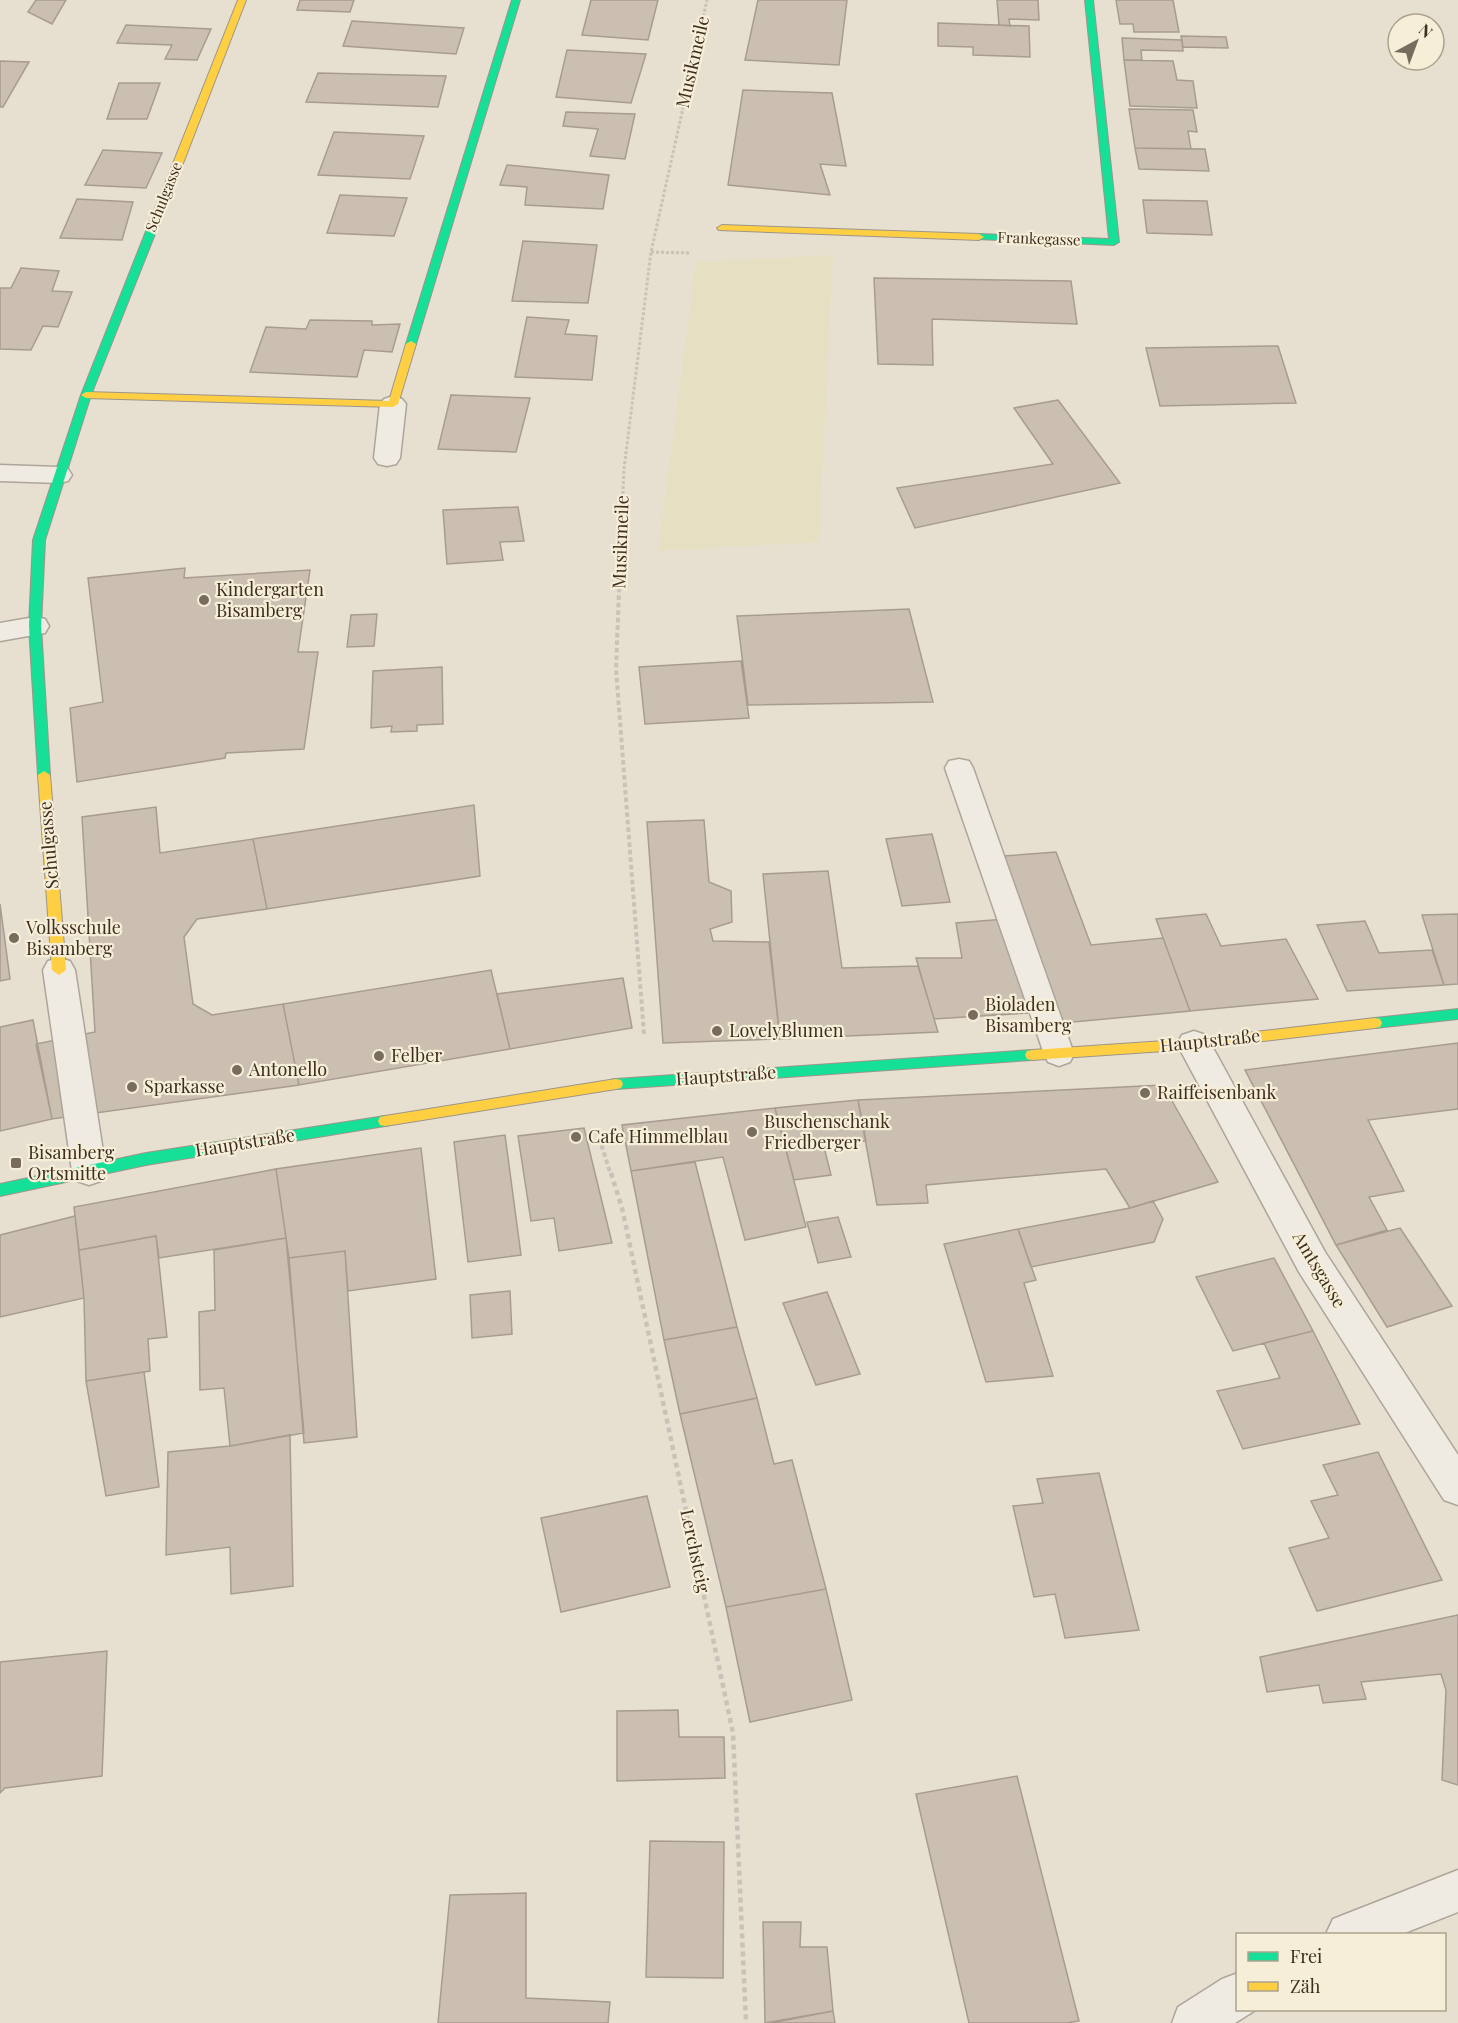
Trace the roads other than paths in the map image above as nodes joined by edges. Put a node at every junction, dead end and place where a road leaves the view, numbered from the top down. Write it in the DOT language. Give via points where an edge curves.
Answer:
graph roads {
  1 [pos="242,0"];
  2 [pos="516,0"];
  3 [pos="1089,0"];
  4 [pos="722,228"];
  5 [pos="86,394"];
  6 [pos="393,404"];
  7 [pos="387,458"];
  8 [pos="0,473"];
  9 [pos="59,475"];
  10 [pos="35,626"];
  11 [pos="0,632"];
  12 [pos="959,768"];
  13 [pos="59,970"];
  14 [pos="1458,1014"];
  15 [pos="1194,1044"];
  16 [pos="1059,1054"];
  17 [pos="89,1171"];
  18 [pos="0,1190"];
  19 [pos="1458,1488"];
  20 [pos="1458,1892"];
  21 [pos="1353,1933"];
  22 [pos="1236,1996"];
  23 [pos="1194,2023"];
  1 -- 5 [label="street, Schulgasse"];
  2 -- 6 [label="street"];
  3 -- 4 [label="street, Frankegasse" via="1114,242"];
  5 -- 6 [label="street"];
  5 -- 9 [label="street, Schulgasse"];
  6 -- 7 [label="street"];
  8 -- 9 [label="street"];
  9 -- 10 [label="street, Schulgasse" via="39,540"];
  10 -- 11 [label="street"];
  10 -- 13 [label="street, Schulgasse"];
  12 -- 16 [label="lane"];
  13 -- 17 [label="street, Schulgasse"];
  14 -- 15 [label="street, Hauptstraße"];
  15 -- 16 [label="street, Hauptstraße"];
  15 -- 19 [label="street, Amtsgasse" via="1312,1262"];
  16 -- 17 [label="street, Hauptstraße" via="627,1082"];
  17 -- 18 [label="street, Hauptstraße"];
  20 -- 21 [label="street"];
  22 -- 23 [label="street"];
}
